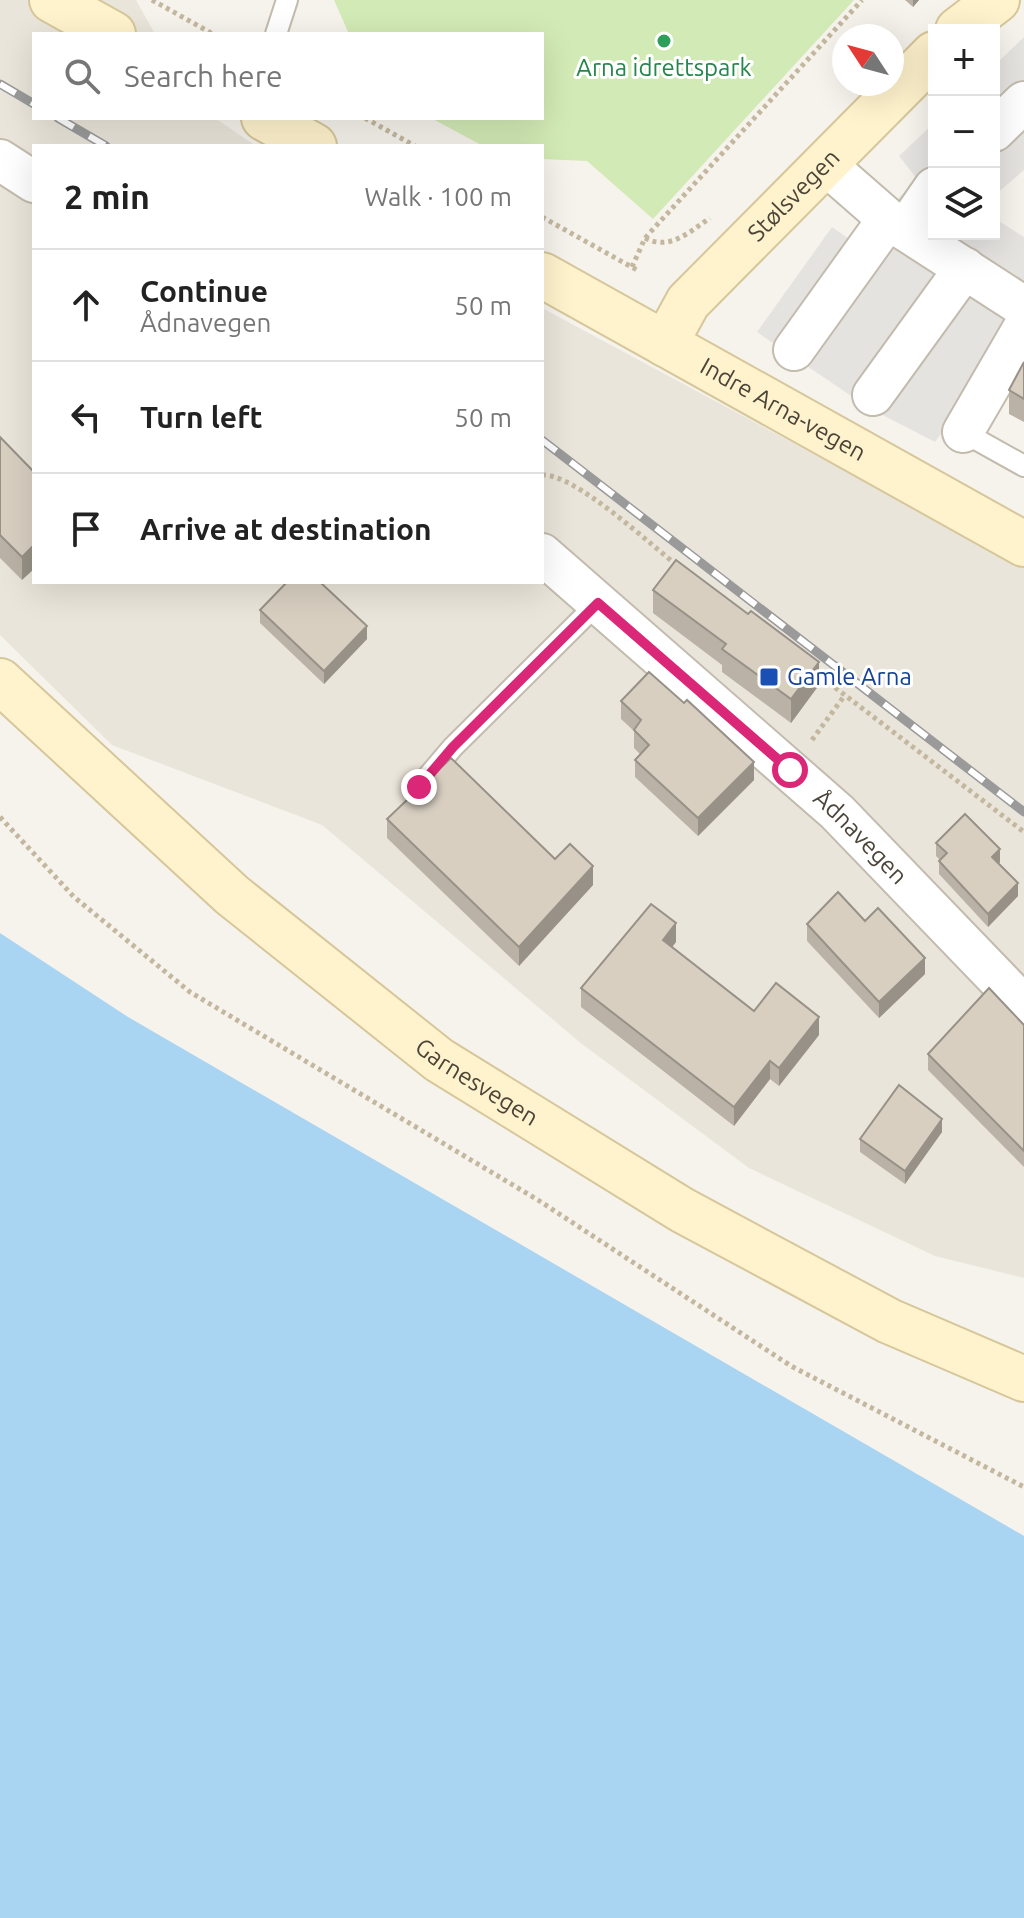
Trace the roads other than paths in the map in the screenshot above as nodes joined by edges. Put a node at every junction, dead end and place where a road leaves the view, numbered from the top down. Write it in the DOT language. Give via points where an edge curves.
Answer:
graph roads {
  1 [pos="52,0"];
  2 [pos="287,0"];
  3 [pos="997,0"];
  4 [pos="966,24"];
  5 [pos="109,32"];
  6 [pos="277,32"];
  7 [pos="928,60"];
  8 [pos="1024,102"];
  9 [pos="268,120"];
  10 [pos="1000,125"];
  11 [pos="310,144"];
  12 [pos="0,160"];
  13 [pos="825,164"];
  14 [pos="32,181"];
  15 [pos="928,194"];
  16 [pos="896,225"];
  17 [pos="965,268"];
  18 [pos="544,276"];
  19 [pos="1024,307"];
  20 [pos="1024,327"];
  21 [pos="665,344"];
  22 [pos="794,350"];
  23 [pos="873,395"];
  24 [pos="963,432"];
  25 [pos="1024,466"];
  26 [pos="1024,544"];
  27 [pos="544,556"];
  28 [pos="598,603"];
  29 [pos="0,681"];
  30 [pos="419,787"];
  31 [pos="1024,1006"];
  32 [pos="1024,1379"];
  1 -- 5 [label="main road"];
  2 -- 6 [label="lane"];
  3 -- 4 [label="main road"];
  7 -- 13 [label="main road, Stølsvegen"];
  8 -- 10 [label="street"];
  9 -- 11 [label="main road"];
  12 -- 14 [label="street"];
  13 -- 16 [label="street"];
  13 -- 21 [label="main road, Stølsvegen" via="688,302"];
  15 -- 16 [label="street"];
  16 -- 17 [label="street"];
  16 -- 22 [label="street"];
  17 -- 19 [label="street"];
  17 -- 23 [label="street"];
  18 -- 21 [label="main road, Indre Arna-vegen"];
  20 -- 24 [label="street"];
  21 -- 26 [label="main road, Indre Arna-vegen"];
  24 -- 25 [label="lane"];
  27 -- 28 [label="street, Ådnavegen"];
  28 -- 30 [label="lane"];
  28 -- 31 [label="street, Ådnavegen" via="837,812"];
  29 -- 32 [label="main road, Garnesvegen" via="232,895 439,1060 682,1210 889,1321"];
}
